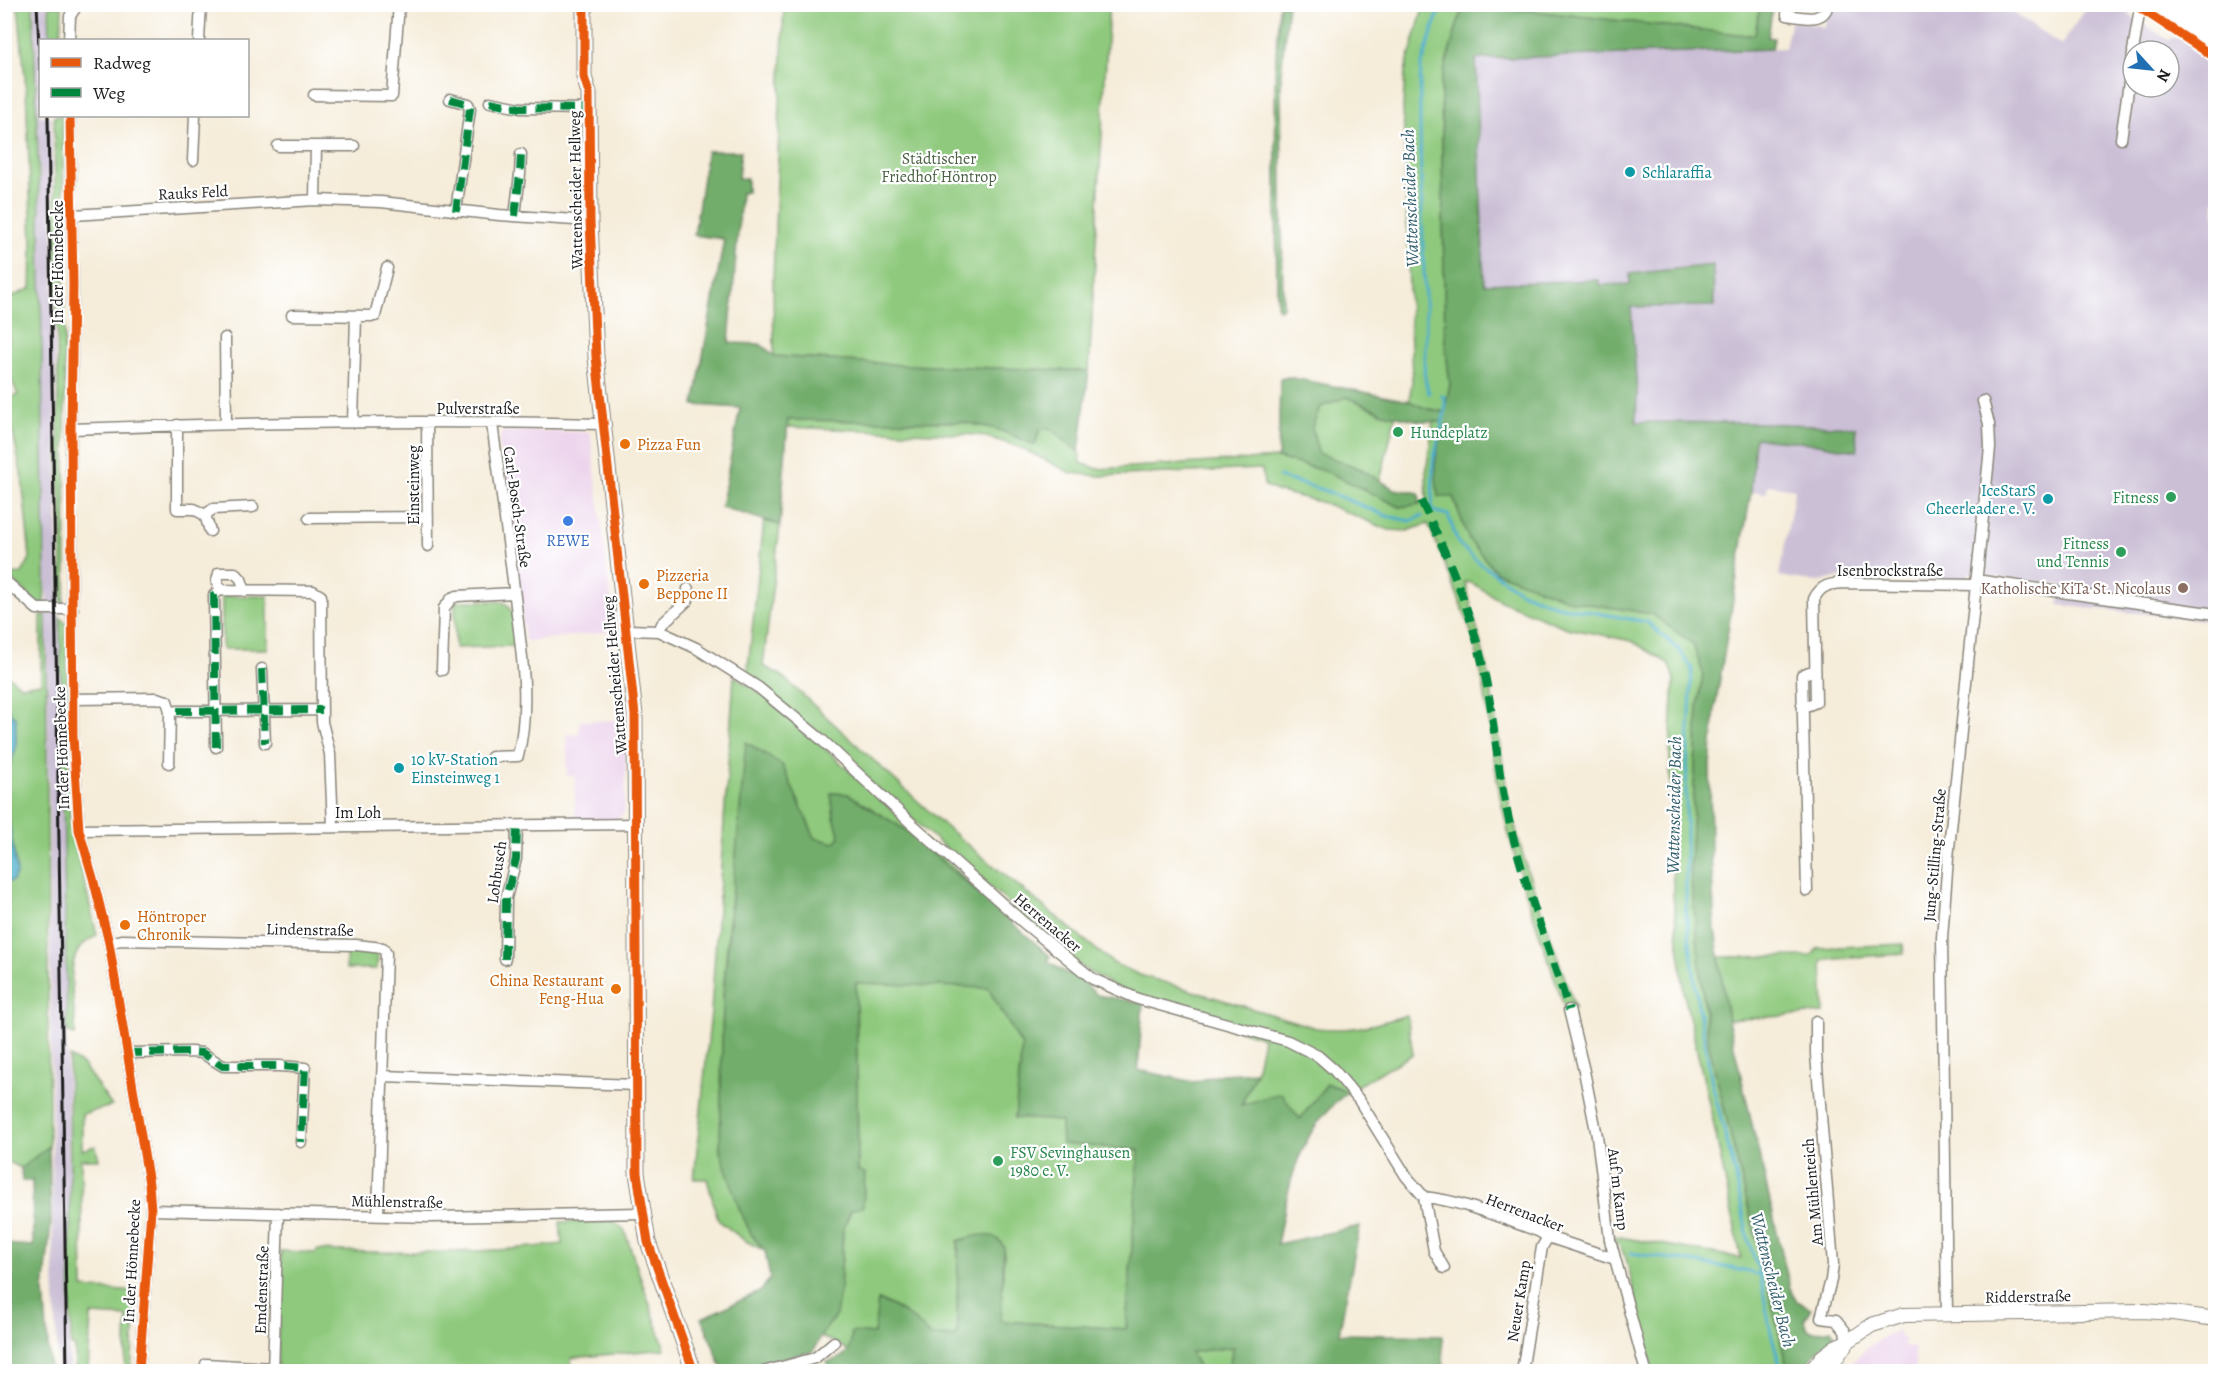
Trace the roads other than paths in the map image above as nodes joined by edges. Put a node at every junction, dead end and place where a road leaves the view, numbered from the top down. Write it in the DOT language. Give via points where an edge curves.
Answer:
graph roads {
  1 [pos="201,4"];
  2 [pos="399,4"];
  3 [pos="584,4"];
  4 [pos="594,4"];
  5 [pos="1788,4"];
  6 [pos="1828,4"];
  7 [pos="2145,4"];
  8 [pos="2153,4"];
  9 [pos="2180,4"];
  10 [pos="78,5"];
  11 [pos="2216,29"];
  12 [pos="69,39"];
  13 [pos="199,39"];
  14 [pos="2135,39"];
  15 [pos="2216,46"];
  16 [pos="314,94"];
  17 [pos="450,99"];
  18 [pos="2127,99"];
  19 [pos="589,101"];
  20 [pos="490,102"];
  21 [pos="70,117"];
  22 [pos="195,117"];
  23 [pos="2121,139"];
  24 [pos="278,146"];
  25 [pos="316,146"];
  26 [pos="354,146"];
  27 [pos="520,154"];
  28 [pos="193,160"];
  29 [pos="315,200"];
  30 [pos="456,211"];
  31 [pos="73,215"];
  32 [pos="515,216"];
  33 [pos="590,221"];
  34 [pos="387,268"];
  35 [pos="292,315"];
  36 [pos="356,316"];
  37 [pos="225,338"];
  38 [pos="1983,401"];
  39 [pos="353,422"];
  40 [pos="226,423"];
  41 [pos="427,423"];
  42 [pos="492,424"];
  43 [pos="602,424"];
  44 [pos="177,425"];
  45 [pos="71,429"];
  46 [pos="253,507"];
  47 [pos="205,515"];
  48 [pos="428,517"];
  49 [pos="309,518"];
  50 [pos="210,531"];
  51 [pos="428,546"];
  52 [pos="4,580"];
  53 [pos="1976,583"];
  54 [pos="688,589"];
  55 [pos="220,590"];
  56 [pos="245,591"];
  57 [pos="514,593"];
  58 [pos="73,609"];
  59 [pos="2216,614"];
  60 [pos="627,630"];
  61 [pos="659,631"];
  62 [pos="262,669"];
  63 [pos="442,670"];
  64 [pos="73,699"];
  65 [pos="216,710"];
  66 [pos="322,710"];
  67 [pos="177,711"];
  68 [pos="265,711"];
  69 [pos="265,743"];
  70 [pos="216,747"];
  71 [pos="492,758"];
  72 [pos="169,763"];
  73 [pos="636,824"];
  74 [pos="517,826"];
  75 [pos="333,827"];
  76 [pos="79,830"];
  77 [pos="1807,891"];
  78 [pos="109,943"];
  79 [pos="505,959"];
  80 [pos="1569,1010"];
  81 [pos="1816,1021"];
  82 [pos="128,1053"];
  83 [pos="382,1076"];
  84 [pos="636,1084"];
  85 [pos="301,1142"];
  86 [pos="1424,1197"];
  87 [pos="151,1210"];
  88 [pos="279,1213"];
  89 [pos="642,1213"];
  90 [pos="378,1215"];
  91 [pos="1548,1237"];
  92 [pos="1615,1259"];
  93 [pos="1444,1268"];
  94 [pos="1947,1314"];
  95 [pos="2216,1319"];
  96 [pos="834,1342"];
  97 [pos="1847,1342"];
  98 [pos="206,1364"];
  99 [pos="273,1370"];
  100 [pos="139,1371"];
  101 [pos="694,1371"];
  102 [pos="763,1371"];
  103 [pos="1522,1371"];
  104 [pos="1646,1371"];
  105 [pos="1810,1371"];
  106 [pos="1827,1371"];
  1 -- 13 [label="street"];
  2 -- 16 [label="street" via="392,96"];
  3 -- 19 [label="main road, Wattenscheider Hellweg" via="584,77"];
  4 -- 19 [label="main road, Wattenscheider Hellweg" via="594,75"];
  5 -- 6 [label="street" via="1787,15 1808,18 1823,15"];
  7 -- 14 [label="street" via="2139,14"];
  8 -- 15 [label="main road"];
  9 -- 11 [label="main road"];
  10 -- 12 [label="street" via="68,22"];
  17 -- 30 [label="street" via="464,101 470,109"];
  18 -- 23 [label="street"];
  19 -- 20 [label="street, Wattenscheider Hellweg" via="520,108"];
  19 -- 33 [label="main road, Wattenscheider Hellweg"];
  21 -- 31 [label="street, In der Hönnebecke"];
  22 -- 28 [label="street"];
  24 -- 25 [label="street"];
  25 -- 26 [label="street"];
  25 -- 29 [label="street"];
  27 -- 32 [label="street"];
  29 -- 30 [label="street, Rauks Feld" via="381,202"];
  29 -- 31 [label="street, Rauks Feld"];
  30 -- 32 [label="street, Rauks Feld"];
  31 -- 45 [label="street, In der Hönnebecke"];
  32 -- 33 [label="street, Rauks Feld"];
  33 -- 43 [label="main road, Wattenscheider Hellweg"];
  34 -- 36 [label="street" via="375,316"];
  35 -- 36 [label="street"];
  36 -- 39 [label="street"];
  37 -- 40 [label="street"];
  38 -- 53 [label="street, Jung-Stilling-Straße" via="1989,424 1989,448"];
  39 -- 40 [label="street, Pulverstraße"];
  39 -- 41 [label="street, Pulverstraße"];
  40 -- 44 [label="street, Pulverstraße"];
  41 -- 42 [label="street, Pulverstraße"];
  41 -- 48 [label="street, Einsteinweg"];
  42 -- 43 [label="street, Pulverstraße"];
  42 -- 57 [label="street, Carl-Bosch-Straße"];
  43 -- 60 [label="main road, Wattenscheider Hellweg"];
  44 -- 45 [label="street, Pulverstraße"];
  44 -- 47 [label="street" via="177,509 194,509"];
  45 -- 58 [label="street, In der Hönnebecke"];
  46 -- 47 [label="street" via="213,509"];
  47 -- 50 [label="street"];
  48 -- 49 [label="street"];
  48 -- 51 [label="street, Einsteinweg"];
  52 -- 58 [label="street" via="38,609"];
  53 -- 59 [label="street, Isenbrockstraße"];
  53 -- 77 [label="street, Isenbrockstraße" via="1844,584 1824,586 1814,599 1815,673 1802,675"];
  53 -- 94 [label="street, Jung-Stilling-Straße" via="1942,938"];
  54 -- 61 [label="street" via="688,600"];
  55 -- 56 [label="street"];
  55 -- 56 [label="street" via="219,573 234,573"];
  55 -- 65 [label="street" via="214,595"];
  56 -- 66 [label="street" via="313,591 321,596"];
  57 -- 63 [label="street, Carl-Bosch-Straße" via="452,598 444,608"];
  57 -- 71 [label="street, Carl-Bosch-Straße" via="526,697 524,733 518,756"];
  58 -- 64 [label="street, In der Hönnebecke"];
  60 -- 61 [label="street, Herrenacker"];
  60 -- 73 [label="main road, Wattenscheider Hellweg" via="635,715"];
  61 -- 86 [label="street, Herrenacker" via="696,648 762,690 1093,979 1138,999 1288,1041 1318,1056 1359,1100"];
  62 -- 68 [label="street"];
  64 -- 72 [label="street" via="167,701"];
  64 -- 76 [label="street, In der Hönnebecke"];
  65 -- 67 [label="street"];
  65 -- 68 [label="street"];
  65 -- 70 [label="street"];
  66 -- 68 [label="street"];
  66 -- 75 [label="street" via="330,754"];
  68 -- 69 [label="street"];
  73 -- 74 [label="street, Im Loh"];
  73 -- 84 [label="main road, Wattenscheider Hellweg"];
  74 -- 75 [label="street, Im Loh"];
  74 -- 79 [label="street, Lohbusch" via="516,859 506,898"];
  75 -- 76 [label="street, Im Loh"];
  76 -- 78 [label="street, In der Hönnebecke"];
  78 -- 82 [label="street, In der Hönnebecke"];
  78 -- 83 [label="street, Lindenstraße" via="121,940 383,948 386,953"];
  80 -- 92 [label="street, Auf'm Kamp" via="1597,1136"];
  81 -- 97 [label="street, Am Mühlenteich" via="1833,1264 1821,1318 1836,1320 1845,1331"];
  82 -- 85 [label="street" via="191,1052 202,1053 223,1066 305,1068"];
  82 -- 87 [label="street, In der Hönnebecke"];
  83 -- 84 [label="street"];
  83 -- 90 [label="street, Lindenstraße"];
  84 -- 89 [label="main road, Wattenscheider Hellweg" via="637,1173"];
  86 -- 91 [label="street, Herrenacker" via="1465,1206"];
  86 -- 93 [label="street, Herrenacker" via="1434,1251"];
  87 -- 88 [label="street, Mühlenstraße"];
  87 -- 100 [label="street, In der Hönnebecke"];
  88 -- 90 [label="street, Mühlenstraße"];
  88 -- 99 [label="street, Emdenstraße"];
  89 -- 90 [label="street, Mühlenstraße"];
  89 -- 101 [label="main road, Wattenscheider Hellweg" via="657,1269"];
  91 -- 92 [label="street, Herrenacker"];
  91 -- 103 [label="street, Neuer Kamp" via="1542,1247"];
  92 -- 104 [label="street, Auf'm Kamp"];
  94 -- 95 [label="street, Ridderstraße" via="2143,1311"];
  94 -- 97 [label="street, Ridderstraße" via="1888,1319"];
  96 -- 102 [label="street" via="815,1358"];
  97 -- 105 [label="street, Ridderstraße" via="1835,1347"];
  97 -- 106 [label="street, Ridderstraße"];
  98 -- 99 [label="street, Emdenstraße"];
}
